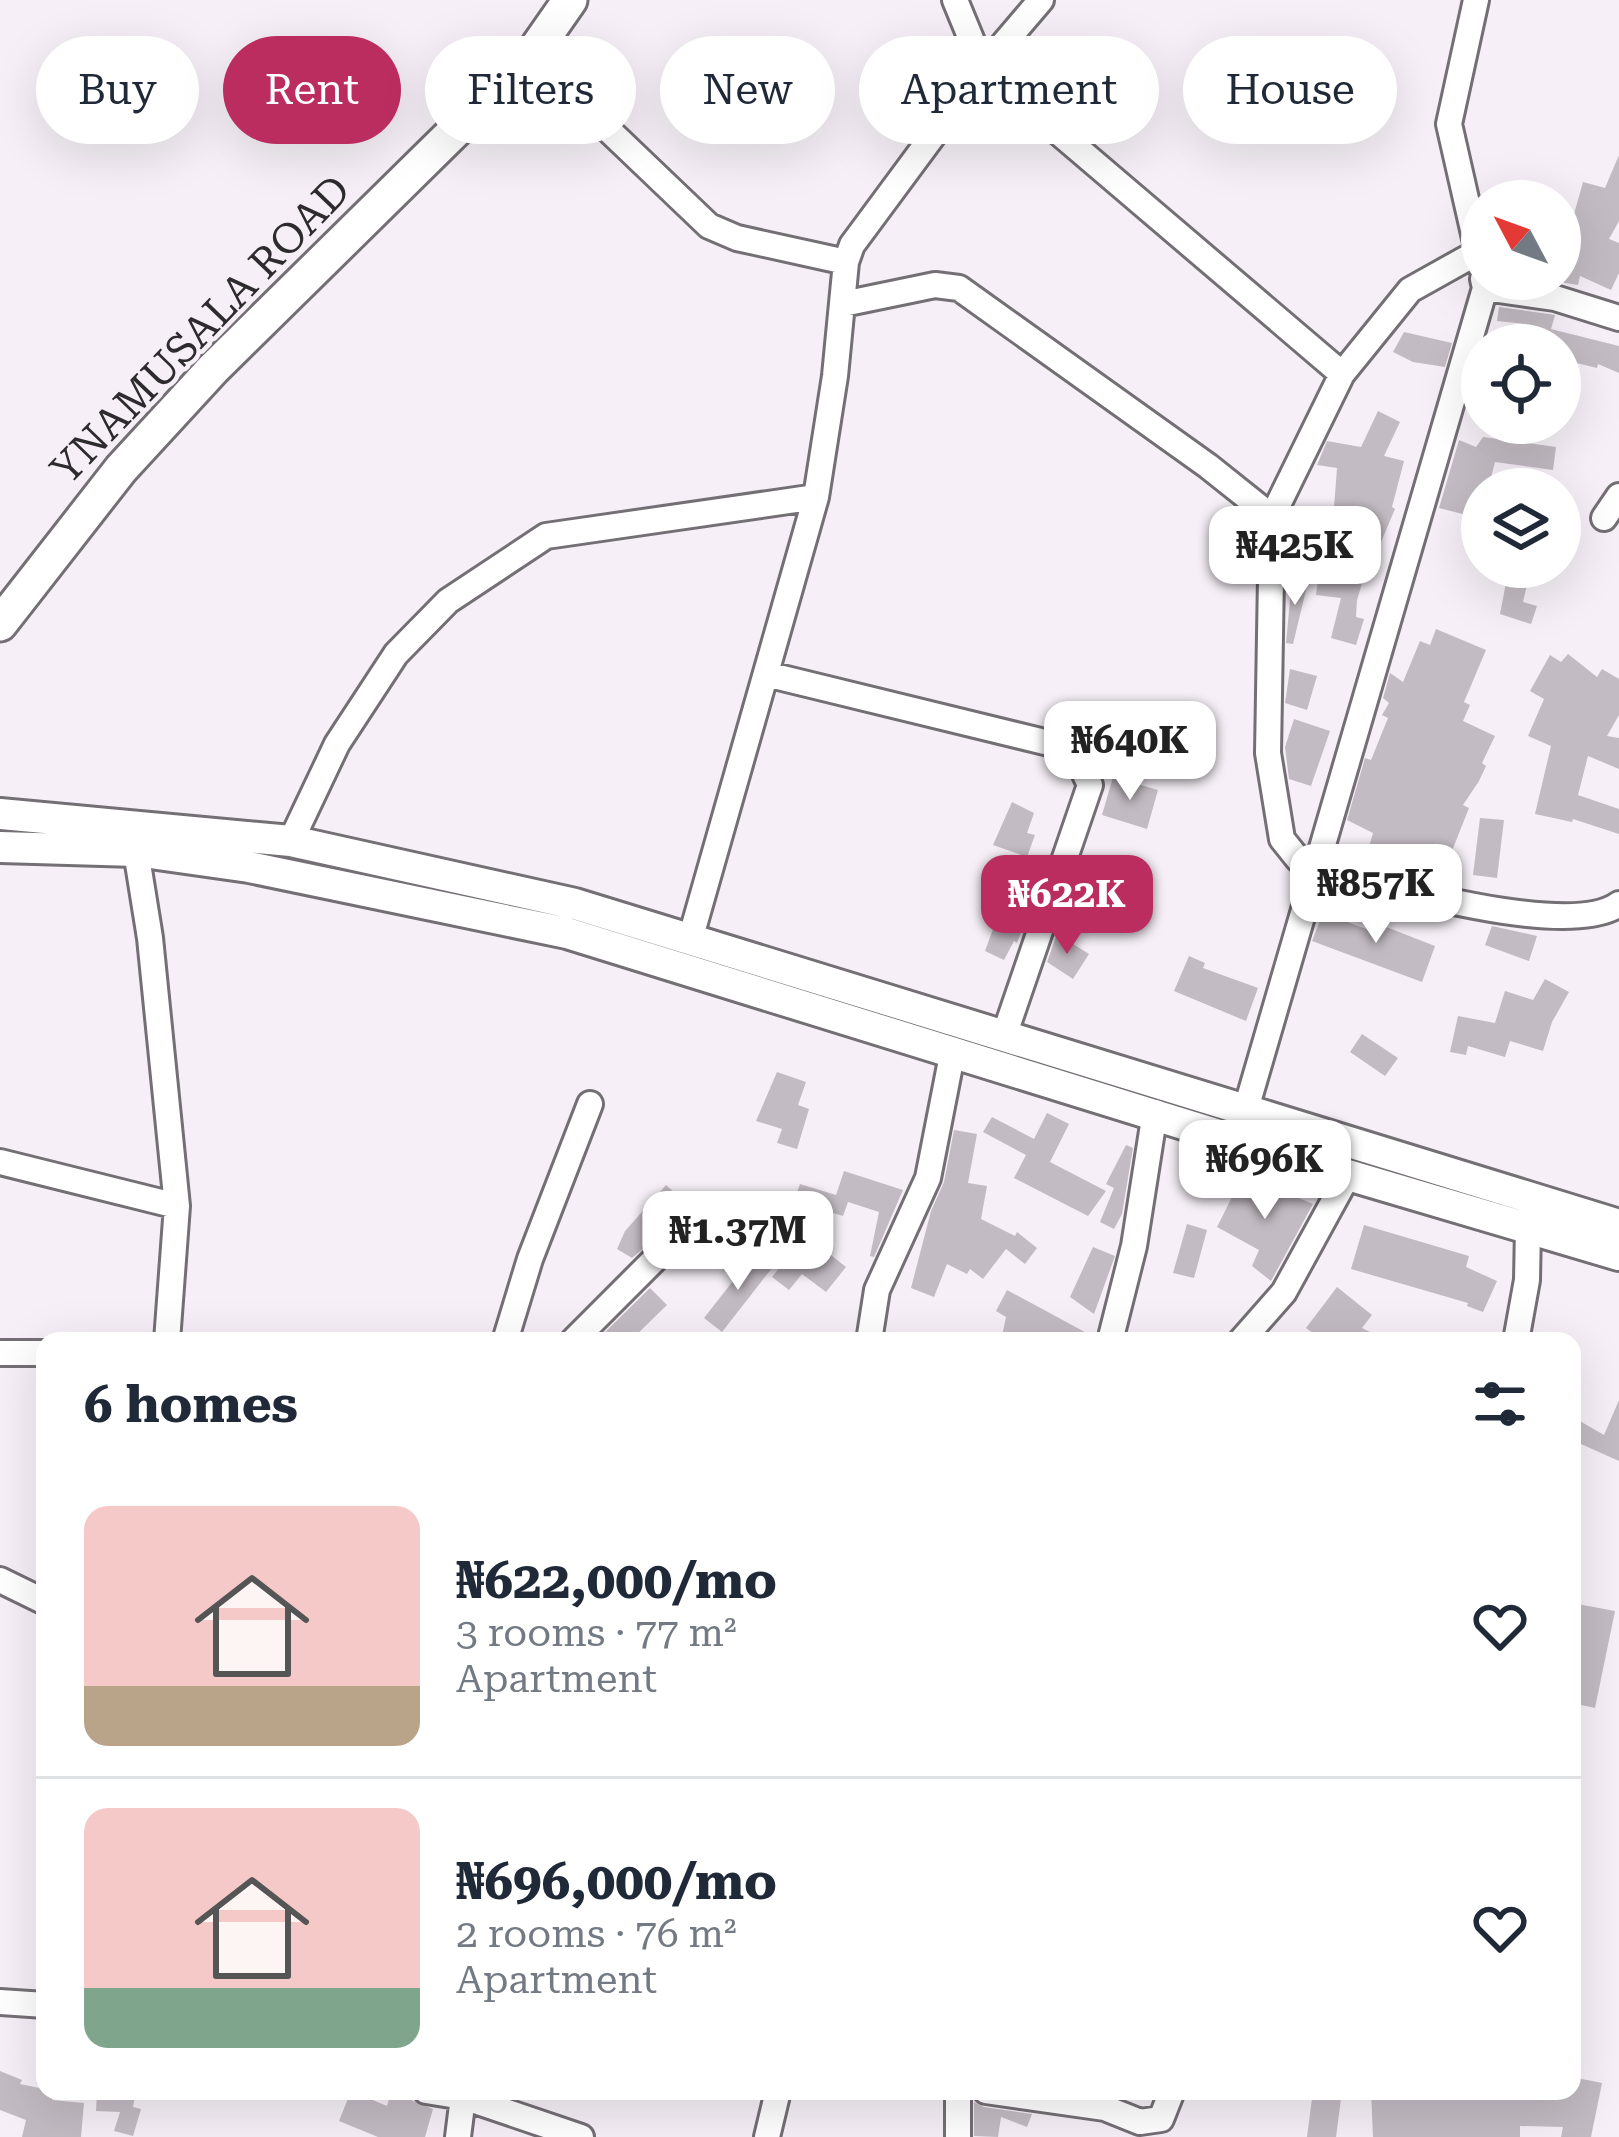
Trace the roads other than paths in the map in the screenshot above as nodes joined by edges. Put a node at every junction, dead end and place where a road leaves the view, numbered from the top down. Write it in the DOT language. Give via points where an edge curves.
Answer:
graph roads {
  1 [pos="570,0"];
  2 [pos="955,0"];
  3 [pos="1041,0"];
  4 [pos="1476,0"];
  5 [pos="546,36"];
  6 [pos="970,36"];
  7 [pos="1010,36"];
  8 [pos="443,144"];
  9 [pos="624,144"];
  10 [pos="927,144"];
  11 [pos="1072,144"];
  12 [pos="1461,180"];
  13 [pos="846,262"];
  14 [pos="1461,278"];
  15 [pos="1476,300"];
  16 [pos="1561,300"];
  17 [pos="843,304"];
  18 [pos="1619,318"];
  19 [pos="1342,374"];
  20 [pos="1619,496"];
  21 [pos="816,497"];
  22 [pos="1272,517"];
  23 [pos="1604,518"];
  24 [pos="0,623"];
  25 [pos="766,674"];
  26 [pos="0,814"];
  27 [pos="291,841"];
  28 [pos="0,847"];
  29 [pos="136,851"];
  30 [pos="1314,869"];
  31 [pos="1619,904"];
  32 [pos="690,940"];
  33 [pos="1004,1036"];
  34 [pos="952,1050"];
  35 [pos="590,1104"];
  36 [pos="1246,1108"];
  37 [pos="1155,1112"];
  38 [pos="0,1162"];
  39 [pos="1348,1175"];
  40 [pos="177,1205"];
  41 [pos="713,1210"];
  42 [pos="1619,1225"];
  43 [pos="1528,1228"];
  44 [pos="1619,1256"];
  45 [pos="168,1332"];
  46 [pos="509,1332"];
  47 [pos="581,1332"];
  48 [pos="870,1332"];
  49 [pos="1112,1332"];
  50 [pos="1249,1332"];
  51 [pos="1518,1332"];
  52 [pos="0,1353"];
  53 [pos="36,1353"];
  54 [pos="0,1580"];
  55 [pos="36,1598"];
  56 [pos="0,2002"];
  57 [pos="36,2004"];
  58 [pos="464,2100"];
  59 [pos="473,2100"];
  60 [pos="776,2100"];
  61 [pos="958,2100"];
  62 [pos="1050,2100"];
  63 [pos="1168,2100"];
  64 [pos="458,2137"];
  65 [pos="581,2137"];
  66 [pos="767,2137"];
  67 [pos="958,2137"];
  1 -- 5 [label="main road, YNAMUSALA ROAD"];
  2 -- 6 [label="street"];
  3 -- 7 [label="street"];
  4 -- 12 [label="street" via="1449,124"];
  8 -- 24 [label="main road, YNAMUSALA ROAD" via="121,469"];
  9 -- 13 [label="street" via="709,226"];
  10 -- 13 [label="street"];
  11 -- 19 [label="street"];
  13 -- 17 [label="street"];
  14 -- 19 [label="street" via="1410,290"];
  15 -- 30 [label="street" via="1448,425"];
  16 -- 18 [label="street"];
  17 -- 21 [label="street"];
  17 -- 22 [label="street" via="935,284 959,289"];
  19 -- 22 [label="street"];
  20 -- 23 [label="street"];
  21 -- 25 [label="street"];
  21 -- 27 [label="street" via="546,536 448,602 396,654 337,744"];
  22 -- 30 [label="street" via="1268,753 1282,839"];
  25 -- 32 [label="street"];
  25 -- 33 [label="street" via="1058,745 1083,770 1090,784"];
  26 -- 27 [label="street"];
  27 -- 32 [label="street" via="575,904"];
  28 -- 29 [label="street"];
  29 -- 34 [label="street" via="567,932"];
  29 -- 40 [label="street"];
  30 -- 31 [label="street" via="1530,916 1586,917"];
  30 -- 36 [label="street"];
  32 -- 33 [label="street"];
  33 -- 36 [label="street"];
  34 -- 37 [label="street"];
  34 -- 48 [label="street" via="928,1178 877,1290"];
  35 -- 46 [label="street"];
  36 -- 42 [label="street"];
  37 -- 39 [label="street"];
  37 -- 49 [label="street"];
  38 -- 40 [label="street"];
  39 -- 43 [label="street"];
  39 -- 50 [label="street" via="1284,1292"];
  40 -- 45 [label="street"];
  41 -- 47 [label="street"];
  43 -- 44 [label="street"];
  43 -- 51 [label="street"];
  52 -- 53 [label="street"];
  54 -- 55 [label="street"];
  56 -- 57 [label="street"];
  58 -- 64 [label="street"];
  59 -- 65 [label="street"];
  60 -- 66 [label="street"];
  61 -- 67 [label="street"];
  62 -- 63 [label="street" via="1139,2122 1161,2119"];
}
